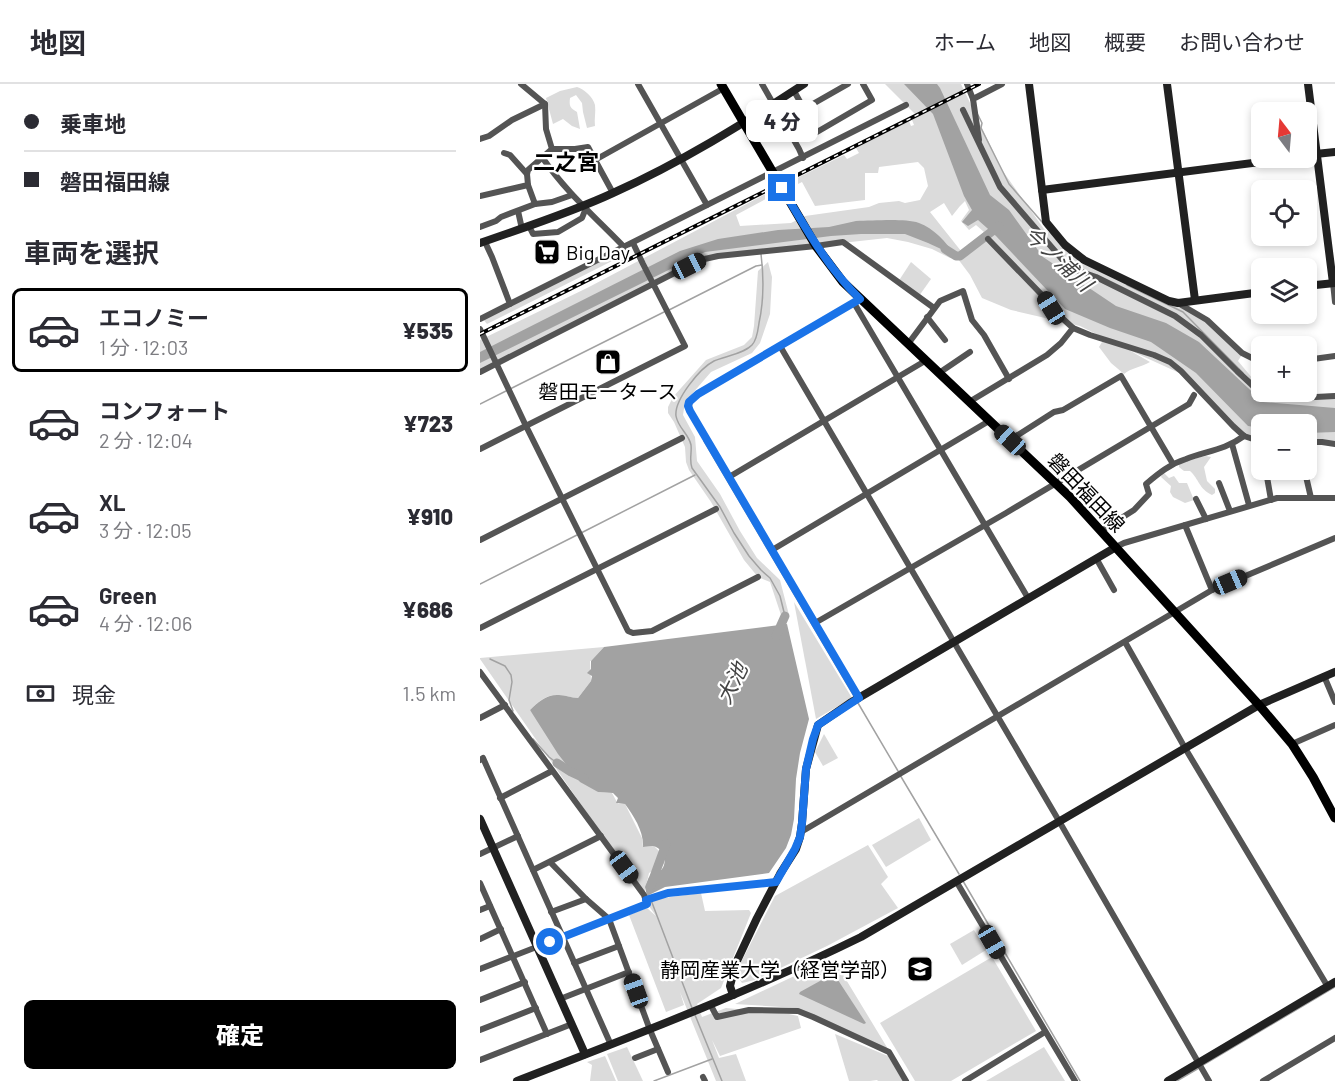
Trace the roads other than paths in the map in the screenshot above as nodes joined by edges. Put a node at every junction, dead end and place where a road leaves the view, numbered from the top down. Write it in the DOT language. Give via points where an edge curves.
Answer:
graph roads {
  1 [pos="521,84"];
  2 [pos="638,84"];
  3 [pos="762,84"];
  4 [pos="804,84"];
  5 [pos="848,84"];
  6 [pos="863,84"];
  7 [pos="967,84"];
  8 [pos="1002,84"];
  9 [pos="1029,84"];
  10 [pos="1167,84"];
  11 [pos="1308,84"];
  12 [pos="723,86"];
  13 [pos="794,91"];
  14 [pos="973,99"];
  15 [pos="1309,102"];
  16 [pos="545,104"];
  17 [pos="773,104"];
  18 [pos="906,105"];
  19 [pos="804,109"];
  20 [pos="963,110"];
  21 [pos="744,122"];
  22 [pos="660,124"];
  23 [pos="480,139"];
  24 [pos="980,147"];
  25 [pos="552,149"];
  26 [pos="1335,152"];
  27 [pos="504,153"];
  28 [pos="1317,154"];
  29 [pos="542,157"];
  30 [pos="802,158"];
  31 [pos="681,159"];
  32 [pos="595,160"];
  33 [pos="1251,163"];
  34 [pos="1313,168"];
  35 [pos="772,171"];
  36 [pos="1178,172"];
  37 [pos="526,174"];
  38 [pos="528,185"];
  39 [pos="1042,190"];
  40 [pos="613,193"];
  41 [pos="572,195"];
  42 [pos="480,196"];
  43 [pos="535,204"];
  44 [pos="707,205"];
  45 [pos="585,207"];
  46 [pos="518,211"];
  47 [pos="480,227"];
  48 [pos="525,227"];
  49 [pos="988,239"];
  50 [pos="482,243"];
  51 [pos="633,243"];
  52 [pos="816,245"];
  53 [pos="624,247"];
  54 [pos="1334,283"];
  55 [pos="652,284"];
  56 [pos="1317,285"];
  57 [pos="1251,293"];
  58 [pos="1194,300"];
  59 [pos="857,301"];
  60 [pos="1335,302"];
  61 [pos="1178,303"];
  62 [pos="510,304"];
  63 [pos="934,308"];
  64 [pos="927,317"];
  65 [pos="480,319"];
  66 [pos="1073,328"];
  67 [pos="480,329"];
  68 [pos="945,340"];
  69 [pos="908,344"];
  70 [pos="780,346"];
  71 [pos="970,352"];
  72 [pos="1335,356"];
  73 [pos="1251,358"];
  74 [pos="1317,358"];
  75 [pos="926,361"];
  76 [pos="497,363"];
  77 [pos="480,372"];
  78 [pos="939,374"];
  79 [pos="897,377"];
  80 [pos="1009,379"];
  81 [pos="1194,395"];
  82 [pos="1335,396"];
  83 [pos="969,402"];
  84 [pos="824,420"];
  85 [pos="989,421"];
  86 [pos="526,426"];
  87 [pos="1151,426"];
  88 [pos="1244,436"];
  89 [pos="682,438"];
  90 [pos="1251,438"];
  91 [pos="1010,440"];
  92 [pos="1317,442"];
  93 [pos="1232,444"];
  94 [pos="1335,444"];
  95 [pos="480,449"];
  96 [pos="941,450"];
  97 [pos="1173,464"];
  98 [pos="729,477"];
  99 [pos="1268,480"];
  100 [pos="1307,480"];
  101 [pos="1055,483"];
  102 [pos="1219,483"];
  103 [pos="867,493"];
  104 [pos="563,498"];
  105 [pos="1311,498"];
  106 [pos="1335,498"];
  107 [pos="1196,499"];
  108 [pos="1271,500"];
  109 [pos="1249,505"];
  110 [pos="716,509"];
  111 [pos="1230,511"];
  112 [pos="1206,519"];
  113 [pos="984,525"];
  114 [pos="1185,525"];
  115 [pos="1101,531"];
  116 [pos="1335,538"];
  117 [pos="480,540"];
  118 [pos="1116,547"];
  119 [pos="772,550"];
  120 [pos="1096,558"];
  121 [pos="910,567"];
  122 [pos="598,570"];
  123 [pos="758,577"];
  124 [pos="1114,590"];
  125 [pos="1212,590"];
  126 [pos="1028,598"];
  127 [pos="1175,612"];
  128 [pos="480,618"];
  129 [pos="815,623"];
  130 [pos="482,627"];
  131 [pos="954,642"];
  132 [pos="1125,642"];
  133 [pos="480,672"];
  134 [pos="1335,672"];
  135 [pos="1324,676"];
  136 [pos="859,698"];
  137 [pos="1335,702"];
  138 [pos="505,705"];
  139 [pos="1259,705"];
  140 [pos="997,717"];
  141 [pos="480,718"];
  142 [pos="1335,725"];
  143 [pos="1292,744"];
  144 [pos="1185,748"];
  145 [pos="480,760"];
  146 [pos="552,771"];
  147 [pos="500,798"];
  148 [pos="1335,817"];
  149 [pos="480,819"];
  150 [pos="1059,821"];
  151 [pos="801,832"];
  152 [pos="518,836"];
  153 [pos="601,836"];
  154 [pos="493,848"];
  155 [pos="480,854"];
  156 [pos="550,861"];
  157 [pos="533,870"];
  158 [pos="956,881"];
  159 [pos="776,882"];
  160 [pos="480,883"];
  161 [pos="586,898"];
  162 [pos="646,900"];
  163 [pos="490,906"];
  164 [pos="480,910"];
  165 [pos="551,912"];
  166 [pos="609,919"];
  167 [pos="501,929"];
  168 [pos="562,937"];
  169 [pos="480,939"];
  170 [pos="538,946"];
  171 [pos="619,946"];
  172 [pos="513,956"];
  173 [pos="574,963"];
  174 [pos="480,969"];
  175 [pos="628,972"];
  176 [pos="525,982"];
  177 [pos="1331,984"];
  178 [pos="586,989"];
  179 [pos="732,995"];
  180 [pos="561,999"];
  181 [pos="480,1000"];
  182 [pos="710,1004"];
  183 [pos="536,1008"];
  184 [pos="572,1024"];
  185 [pos="480,1030"];
  186 [pos="650,1030"];
  187 [pos="1045,1032"];
  188 [pos="547,1034"];
  189 [pos="1335,1038"];
  190 [pos="611,1045"];
  191 [pos="658,1049"];
  192 [pos="585,1054"];
  193 [pos="635,1058"];
  194 [pos="480,1060"];
  195 [pos="1198,1063"];
  196 [pos="668,1072"];
  197 [pos="517,1081"];
  198 [pos="906,1081"];
  199 [pos="965,1081"];
  200 [pos="1075,1081"];
  201 [pos="1168,1081"];
  202 [pos="1209,1081"];
  203 [pos="1263,1081"];
  1 -- 16 [label="street"];
  2 -- 22 [label="street"];
  3 -- 17 [label="street"];
  4 -- 13 [label="street"];
  5 -- 19 [label="street"];
  6 -- 19 [label="street" via="872,100 817,132"];
  7 -- 14 [label="street"];
  8 -- 14 [label="street"];
  9 -- 39 [label="street"];
  10 -- 36 [label="street"];
  11 -- 15 [label="street"];
  12 -- 21 [label="main road, 磐田福田線"];
  12 -- 22 [label="street"];
  13 -- 17 [label="street"];
  13 -- 19 [label="street"];
  14 -- 24 [label="street"];
  16 -- 23 [label="street"];
  16 -- 25 [label="street"];
  17 -- 21 [label="street"];
  17 -- 30 [label="street"];
  18 -- 30 [label="street"];
  20 -- 24 [label="street"];
  21 -- 31 [label="street"];
  21 -- 35 [label="main road, 磐田福田線"];
  22 -- 31 [label="street"];
  22 -- 32 [label="street"];
  24 -- 82 [label="street" via="1000,188 1067,265 1175,316 1201,335 1265,397"];
  25 -- 29 [label="street"];
  25 -- 32 [label="street" via="588,147"];
  26 -- 28 [label="street"];
  27 -- 37 [label="street"];
  29 -- 37 [label="street"];
  29 -- 41 [label="street"];
  30 -- 35 [label="street"];
  31 -- 40 [label="street"];
  31 -- 44 [label="street"];
  32 -- 40 [label="street"];
  33 -- 36 [label="street"];
  34 -- 54 [label="street"];
  35 -- 44 [label="street"];
  35 -- 52 [label="main road, 磐田福田線"];
  36 -- 39 [label="street"];
  36 -- 58 [label="street"];
  37 -- 38 [label="street"];
  38 -- 42 [label="street"];
  38 -- 43 [label="street"];
  39 -- 61 [label="street" via="1046,222 1065,245 1097,267"];
  40 -- 45 [label="street"];
  41 -- 43 [label="street"];
  41 -- 45 [label="street"];
  43 -- 46 [label="street"];
  44 -- 51 [label="street"];
  45 -- 48 [label="street"];
  45 -- 48 [label="street" via="582,218 558,232 533,234"];
  45 -- 53 [label="street"];
  46 -- 47 [label="street"];
  46 -- 48 [label="street"];
  48 -- 50 [label="street"];
  49 -- 66 [label="street"];
  50 -- 62 [label="street" via="492,257"];
  51 -- 53 [label="street"];
  51 -- 55 [label="street"];
  52 -- 55 [label="street" via="708,257"];
  52 -- 59 [label="main road, 磐田福田線"];
  52 -- 63 [label="street" via="843,242"];
  53 -- 62 [label="street"];
  54 -- 56 [label="street"];
  54 -- 60 [label="street"];
  55 -- 76 [label="street"];
  55 -- 86 [label="street" via="685,346"];
  57 -- 58 [label="street"];
  58 -- 61 [label="street"];
  59 -- 69 [label="main road, 磐田福田線"];
  59 -- 70 [label="street"];
  59 -- 79 [label="street"];
  61 -- 73 [label="street" via="1207,320"];
  62 -- 65 [label="street"];
  63 -- 64 [label="street"];
  63 -- 80 [label="street" via="940,301 963,291 972,320"];
  64 -- 68 [label="street"];
  64 -- 69 [label="street"];
  66 -- 80 [label="street" via="1047,355"];
  66 -- 88 [label="street" via="1170,362"];
  67 -- 76 [label="street"];
  69 -- 75 [label="main road, 磐田福田線"];
  70 -- 84 [label="street"];
  70 -- 98 [label="street" via="689,402"];
  71 -- 78 [label="street"];
  72 -- 74 [label="street"];
  75 -- 78 [label="main road, 磐田福田線"];
  75 -- 79 [label="street"];
  76 -- 77 [label="street"];
  76 -- 86 [label="street"];
  78 -- 83 [label="main road, 磐田福田線"];
  79 -- 84 [label="street"];
  79 -- 96 [label="street"];
  80 -- 83 [label="street"];
  81 -- 87 [label="street" via="1189,404"];
  83 -- 85 [label="main road, 磐田福田線"];
  84 -- 98 [label="street"];
  84 -- 103 [label="street"];
  85 -- 91 [label="main road, 磐田福田線"];
  85 -- 96 [label="street"];
  86 -- 95 [label="street"];
  86 -- 104 [label="street"];
  87 -- 91 [label="street" via="1121,376"];
  87 -- 97 [label="street"];
  87 -- 101 [label="street"];
  88 -- 90 [label="street"];
  88 -- 93 [label="street"];
  89 -- 104 [label="street"];
  91 -- 101 [label="main road, 磐田福田線"];
  92 -- 94 [label="street"];
  93 -- 97 [label="street"];
  93 -- 109 [label="street"];
  96 -- 103 [label="street"];
  96 -- 113 [label="street"];
  97 -- 115 [label="street" via="1146,484 1149,494 1134,510"];
  98 -- 119 [label="street"];
  99 -- 108 [label="street"];
  100 -- 105 [label="street"];
  101 -- 113 [label="street"];
  101 -- 115 [label="main road, 磐田福田線"];
  102 -- 111 [label="street"];
  103 -- 119 [label="street"];
  103 -- 121 [label="street"];
  104 -- 117 [label="street"];
  104 -- 122 [label="street"];
  105 -- 106 [label="street"];
  105 -- 108 [label="street"];
  107 -- 112 [label="street"];
  108 -- 109 [label="street"];
  109 -- 111 [label="street"];
  110 -- 122 [label="street"];
  111 -- 112 [label="street"];
  112 -- 114 [label="street"];
  113 -- 121 [label="street"];
  113 -- 126 [label="street"];
  114 -- 118 [label="street"];
  114 -- 125 [label="street"];
  115 -- 118 [label="main road, 磐田福田線"];
  116 -- 125 [label="street"];
  118 -- 120 [label="street"];
  118 -- 127 [label="main road, 磐田福田線"];
  119 -- 129 [label="street"];
  120 -- 124 [label="street"];
  120 -- 126 [label="street"];
  121 -- 129 [label="street"];
  121 -- 131 [label="street"];
  122 -- 123 [label="street" via="628,632 633,633 652,631"];
  122 -- 130 [label="street"];
  125 -- 127 [label="street"];
  126 -- 131 [label="street"];
  127 -- 132 [label="street"];
  127 -- 139 [label="main road, 磐田福田線"];
  128 -- 130 [label="street"];
  129 -- 136 [label="street"];
  131 -- 136 [label="street"];
  131 -- 140 [label="street"];
  132 -- 140 [label="street"];
  132 -- 144 [label="street"];
  133 -- 138 [label="street"];
  134 -- 135 [label="street"];
  135 -- 137 [label="street"];
  135 -- 139 [label="street"];
  136 -- 151 [label="street" via="818,725 806,769"];
  138 -- 141 [label="street"];
  138 -- 146 [label="street"];
  139 -- 143 [label="main road, 磐田福田線"];
  139 -- 144 [label="street"];
  140 -- 150 [label="street"];
  140 -- 151 [label="street"];
  142 -- 143 [label="street"];
  143 -- 148 [label="main road, 磐田福田線"];
  144 -- 150 [label="street"];
  144 -- 177 [label="street"];
  145 -- 147 [label="street" via="483,758"];
  146 -- 147 [label="street"];
  146 -- 153 [label="street"];
  147 -- 152 [label="street"];
  149 -- 154 [label="street"];
  150 -- 158 [label="street"];
  150 -- 195 [label="street"];
  151 -- 159 [label="street"];
  152 -- 154 [label="street"];
  152 -- 157 [label="street"];
  153 -- 156 [label="street"];
  153 -- 162 [label="street"];
  154 -- 155 [label="street"];
  154 -- 170 [label="street"];
  156 -- 157 [label="street"];
  156 -- 161 [label="street"];
  157 -- 165 [label="street"];
  158 -- 179 [label="street" via="861,937"];
  158 -- 187 [label="street"];
  159 -- 162 [label="street" via="668,893"];
  159 -- 179 [label="street" via="736,963 730,986"];
  160 -- 163 [label="street"];
  161 -- 165 [label="street"];
  161 -- 166 [label="street"];
  162 -- 166 [label="street" via="647,904"];
  163 -- 164 [label="street"];
  163 -- 167 [label="street"];
  165 -- 168 [label="street"];
  166 -- 168 [label="street"];
  166 -- 171 [label="street"];
  167 -- 169 [label="street"];
  167 -- 172 [label="street"];
  168 -- 170 [label="street"];
  168 -- 173 [label="street"];
  170 -- 172 [label="street"];
  170 -- 180 [label="street"];
  171 -- 173 [label="street"];
  171 -- 175 [label="street"];
  172 -- 174 [label="street"];
  172 -- 176 [label="street"];
  173 -- 178 [label="street"];
  175 -- 178 [label="street"];
  175 -- 186 [label="street"];
  176 -- 181 [label="street"];
  176 -- 183 [label="street"];
  177 -- 195 [label="street"];
  178 -- 180 [label="street"];
  178 -- 190 [label="street"];
  179 -- 182 [label="street"];
  180 -- 184 [label="street"];
  182 -- 186 [label="street"];
  182 -- 198 [label="street" via="717,1017 749,1010 798,1011 889,1052"];
  183 -- 185 [label="street"];
  183 -- 188 [label="street"];
  184 -- 188 [label="street"];
  184 -- 192 [label="street"];
  186 -- 190 [label="street"];
  186 -- 191 [label="street"];
  187 -- 199 [label="street"];
  187 -- 200 [label="street"];
  188 -- 194 [label="street"];
  189 -- 203 [label="street"];
  190 -- 192 [label="street"];
  191 -- 193 [label="street"];
  191 -- 196 [label="street"];
  192 -- 197 [label="street"];
  195 -- 201 [label="street"];
  195 -- 202 [label="street"];
}
